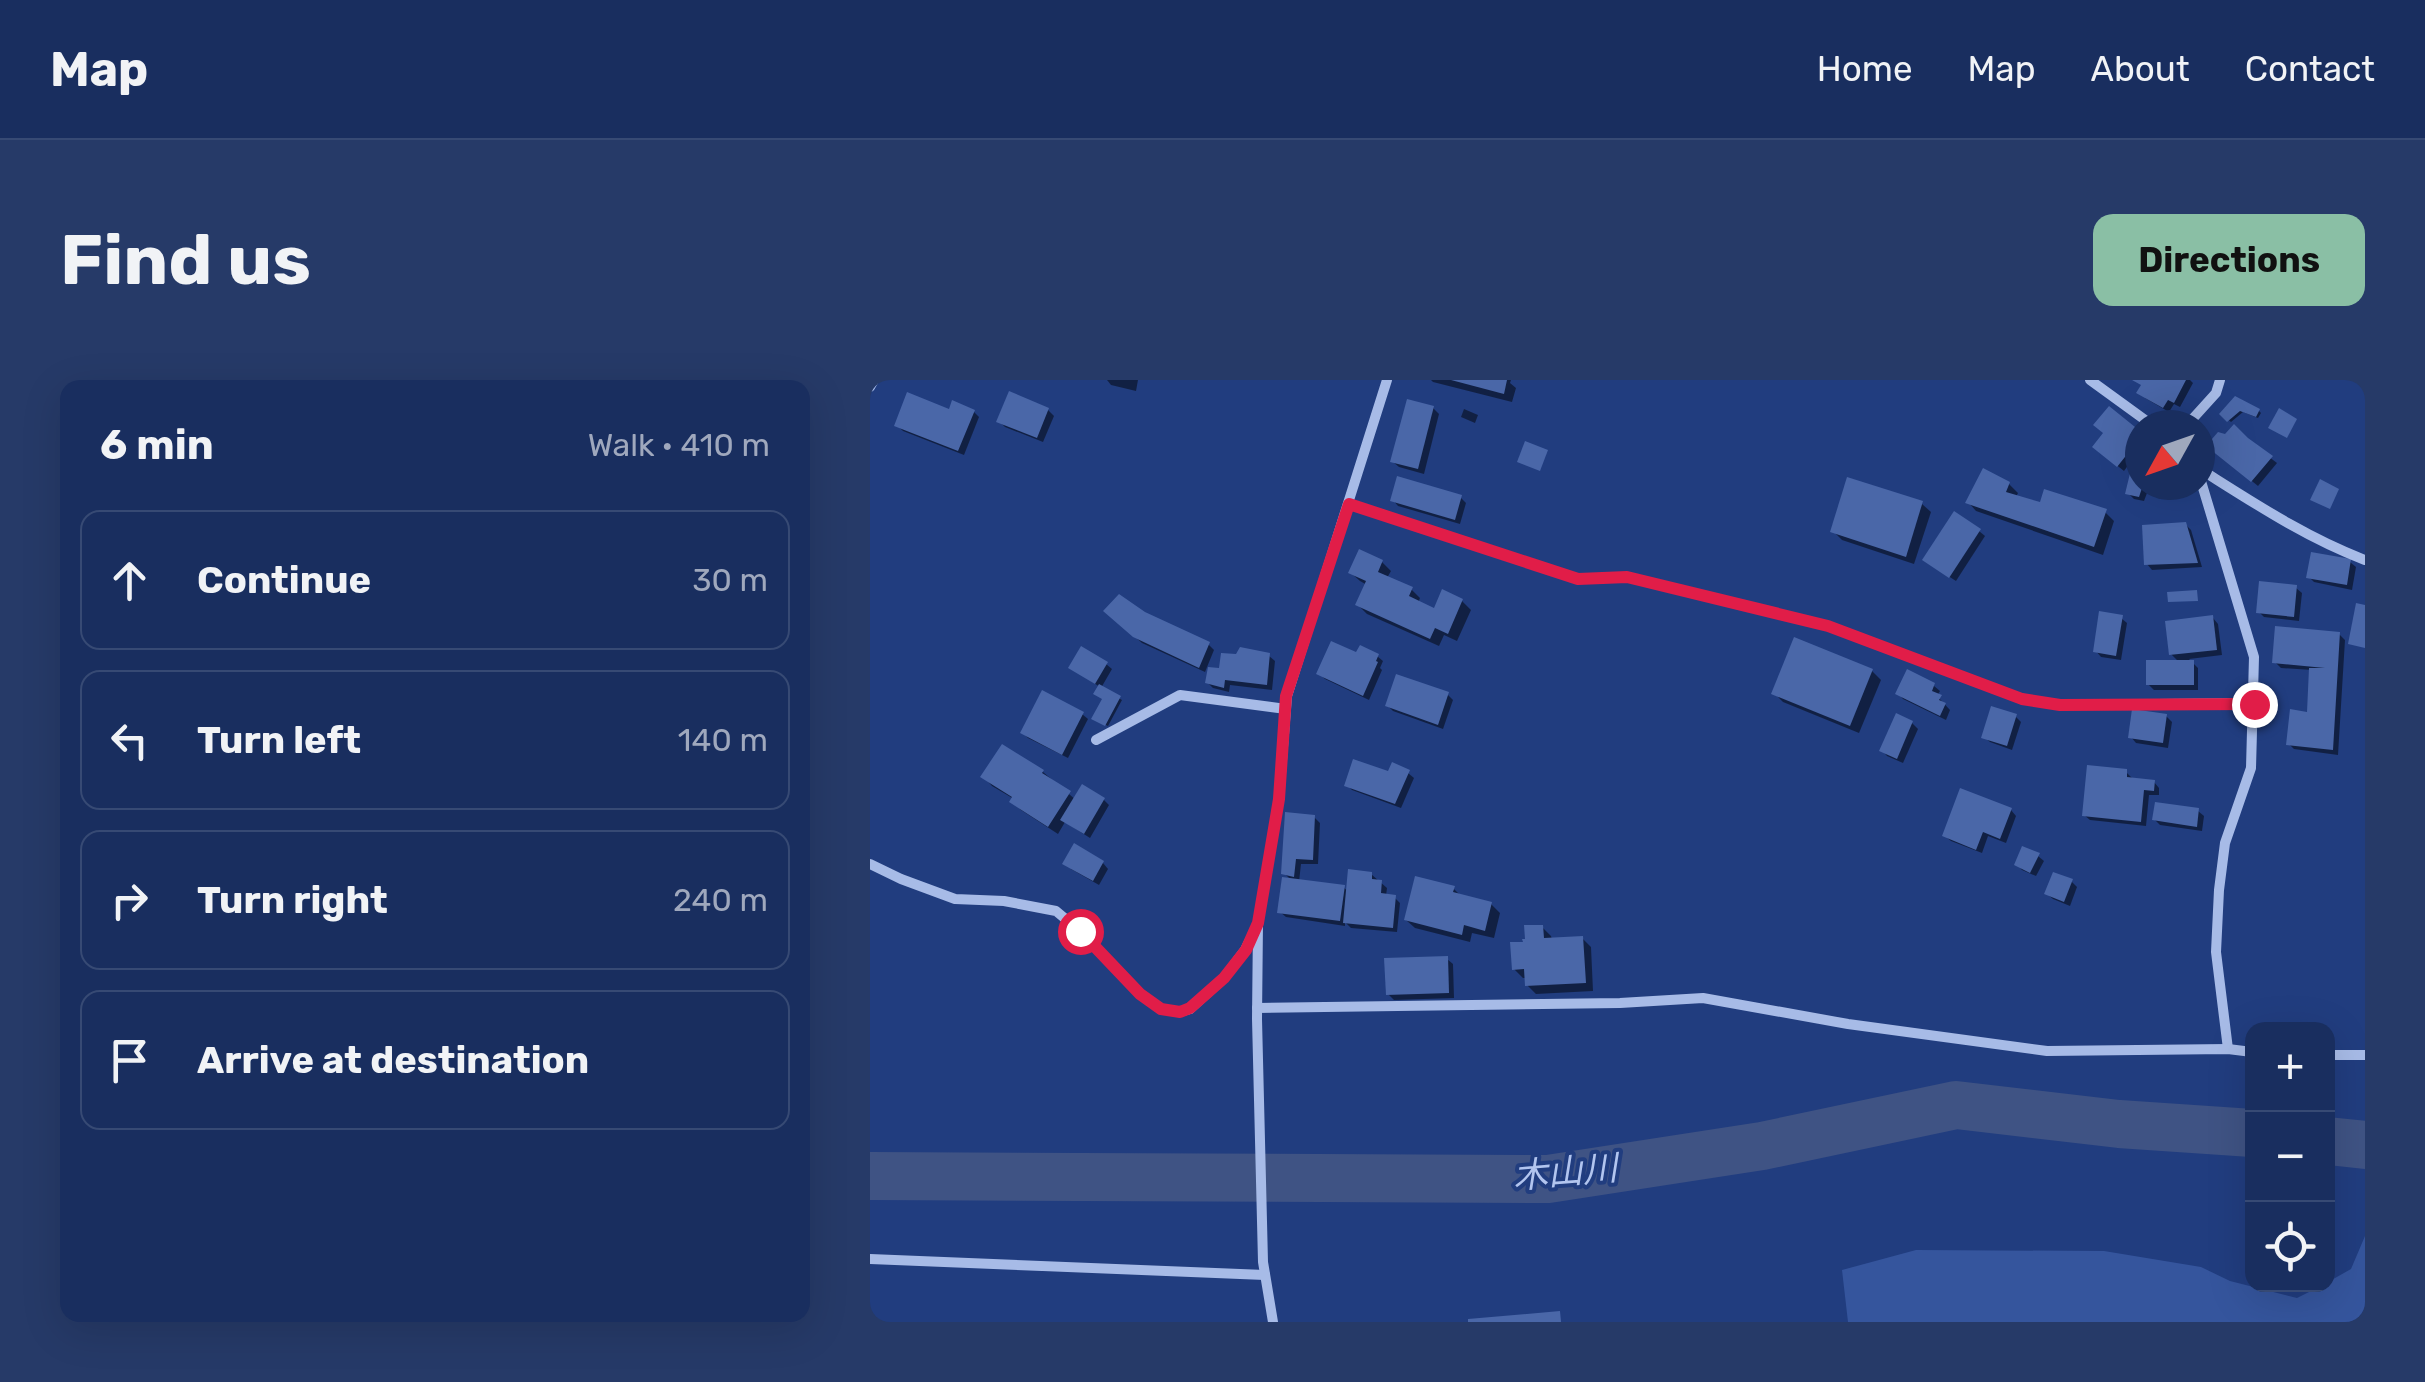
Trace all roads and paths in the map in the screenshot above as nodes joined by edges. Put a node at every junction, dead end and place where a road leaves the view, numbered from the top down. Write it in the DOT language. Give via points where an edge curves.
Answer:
graph roads {
  1 [pos="874,380"];
  2 [pos="1387,380"];
  3 [pos="2090,380"];
  4 [pos="2220,380"];
  5 [pos="870,386"];
  6 [pos="2131,410"];
  7 [pos="2201,410"];
  8 [pos="2215,478"];
  9 [pos="2207,500"];
  10 [pos="1349,504"];
  11 [pos="2365,560"];
  12 [pos="2254,704"];
  13 [pos="1286,710"];
  14 [pos="1096,740"];
  15 [pos="870,864"];
  16 [pos="1258,923"];
  17 [pos="1257,1014"];
  18 [pos="2228,1050"];
  19 [pos="2245,1051"];
  20 [pos="2335,1055"];
  21 [pos="2365,1055"];
  22 [pos="870,1259"];
  23 [pos="1264,1275"];
  24 [pos="1274,1322"];
  1 -- 5 [label="street"];
  2 -- 10 [label="street"];
  3 -- 6 [label="street"];
  4 -- 7 [label="street"];
  8 -- 11 [label="street" via="2328,546"];
  9 -- 12 [label="street" via="2254,657"];
  10 -- 12 [label="street" via="1578,579 1627,577 1828,626 2022,699 2060,705"];
  10 -- 13 [label="street"];
  12 -- 18 [label="street" via="2251,768 2225,843 2219,890 2216,952"];
  13 -- 14 [label="street" via="1180,695"];
  13 -- 16 [label="street"];
  15 -- 16 [label="street" via="955,899 1056,911 1140,994 1161,1009 1180,1012 1224,978"];
  16 -- 17 [label="street"];
  17 -- 18 [label="street" via="1704,998 2047,1050"];
  17 -- 23 [label="street"];
  18 -- 19 [label="street"];
  20 -- 21 [label="street"];
  22 -- 23 [label="street"];
  23 -- 24 [label="street"];
}
